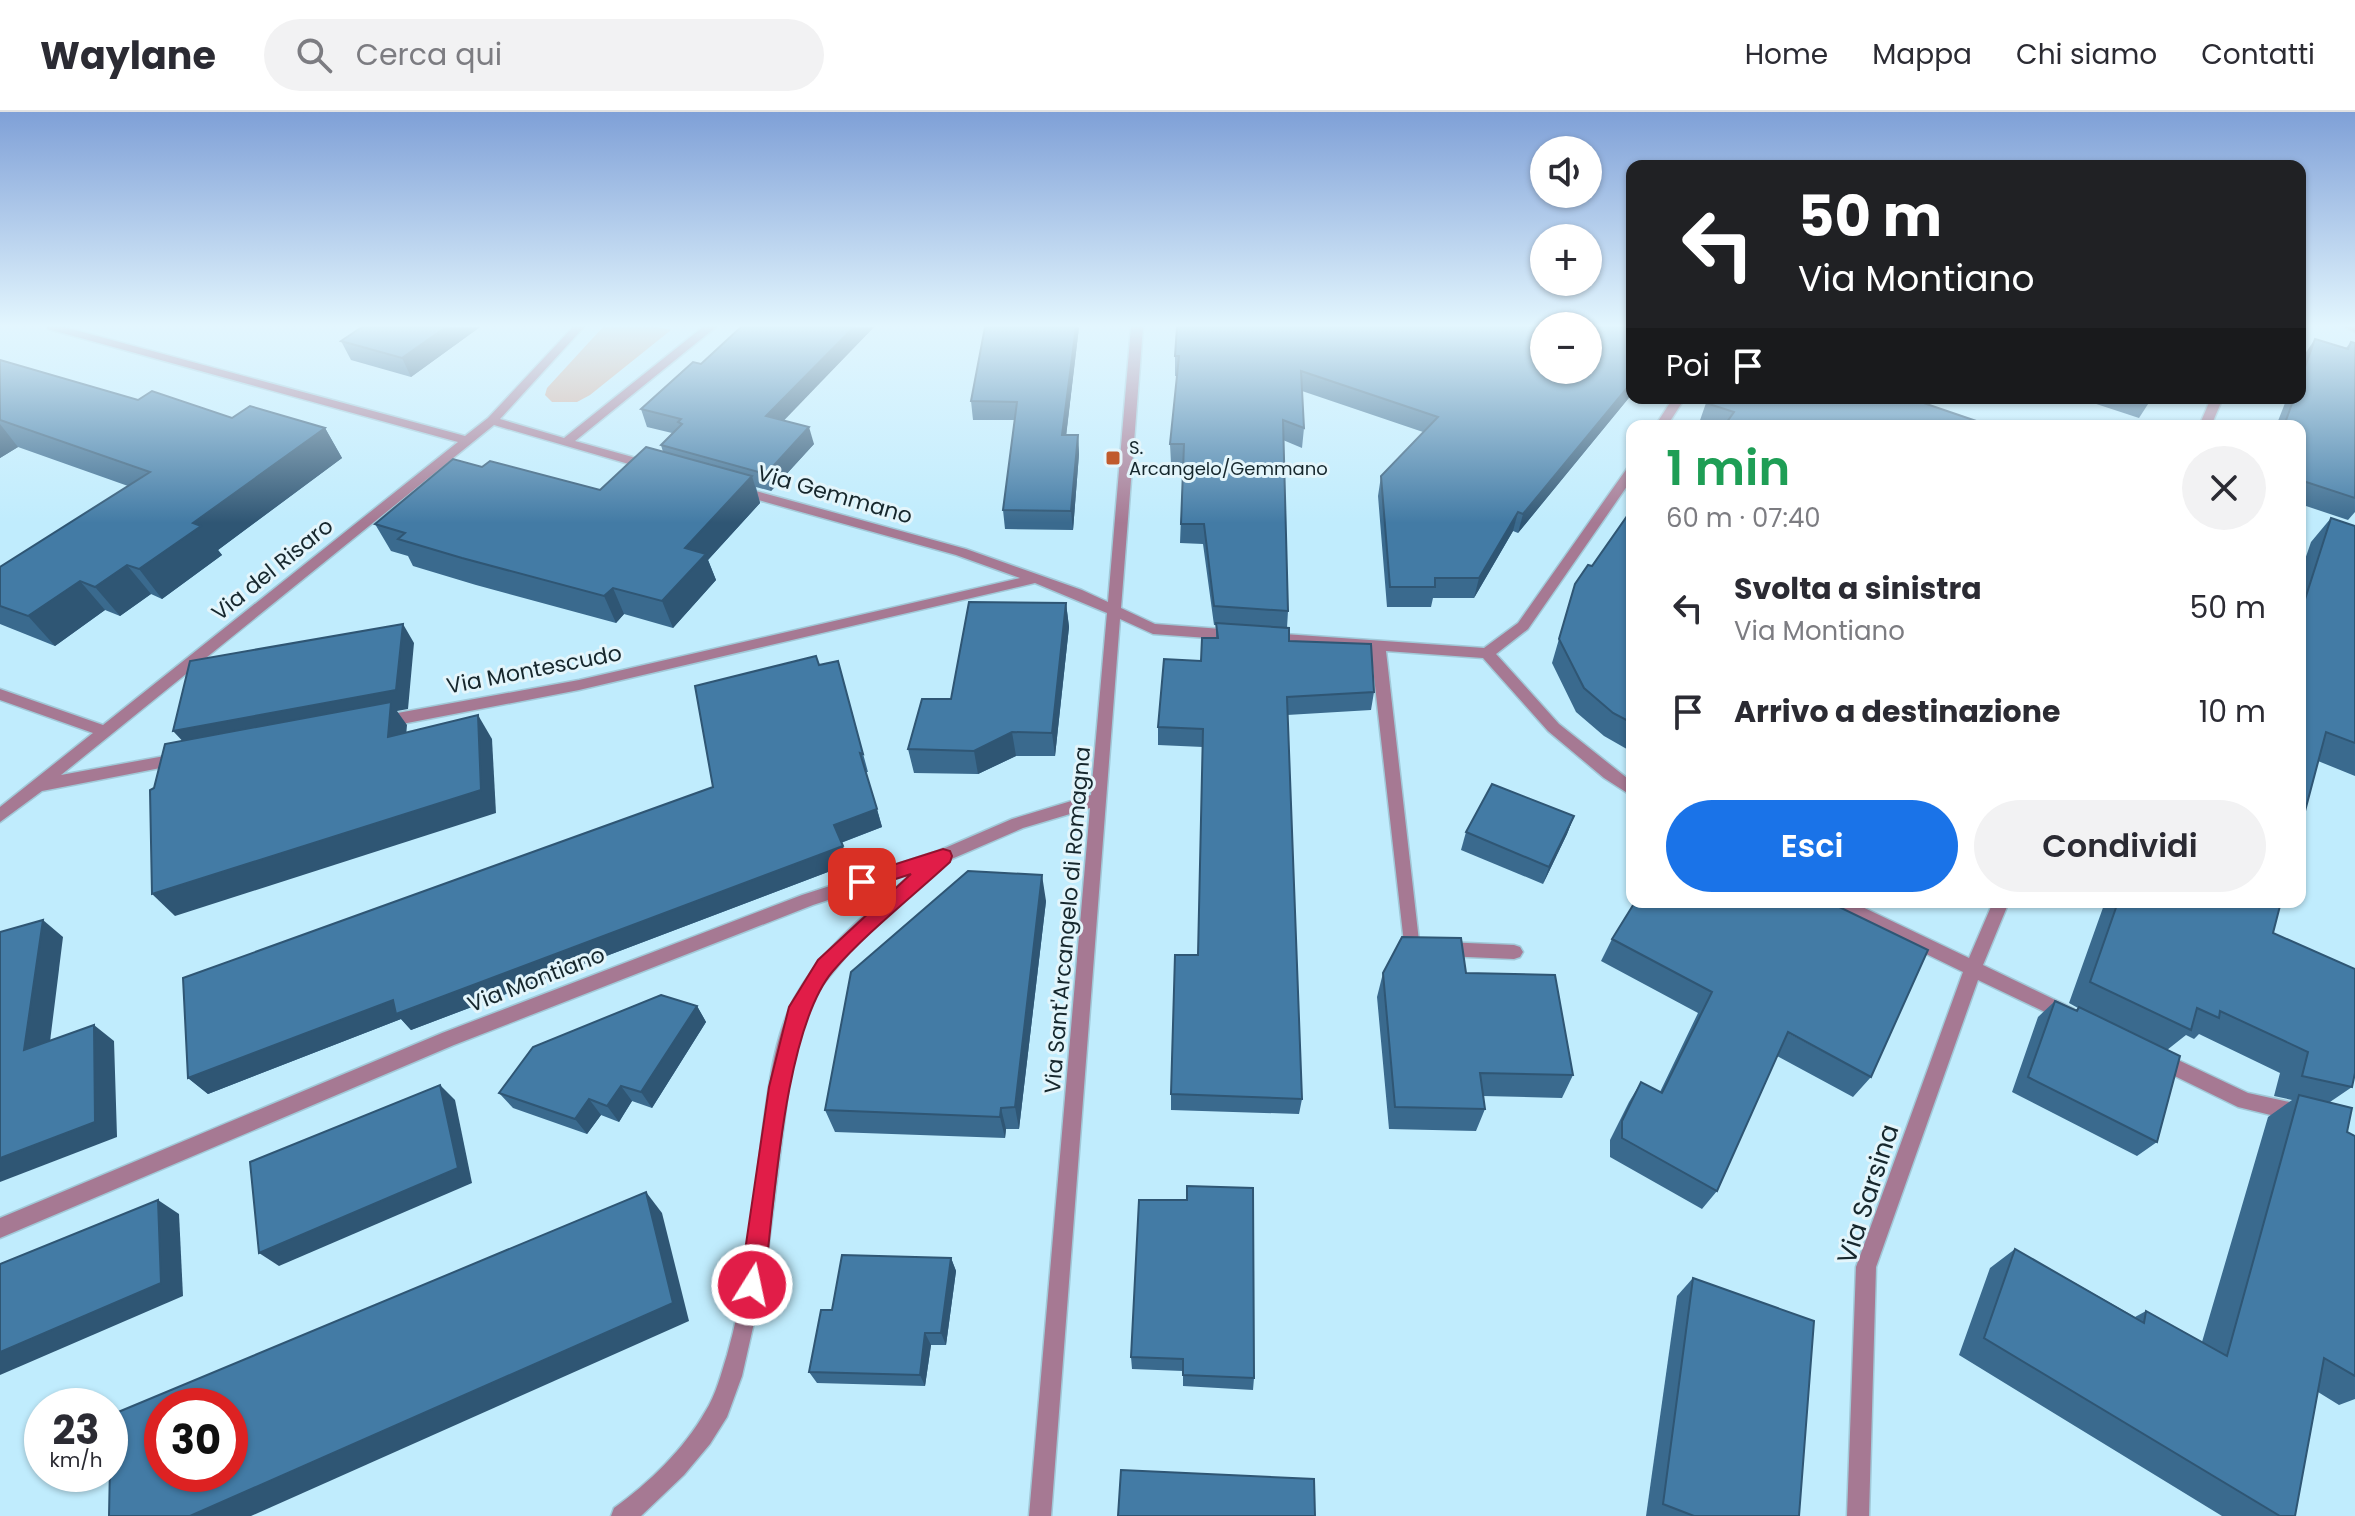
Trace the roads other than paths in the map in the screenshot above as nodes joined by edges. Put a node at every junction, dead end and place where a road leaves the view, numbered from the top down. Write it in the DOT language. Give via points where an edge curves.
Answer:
graph roads {
  1 [pos="291,393"];
  2 [pos="518,393"];
  3 [pos="628,393"];
  4 [pos="1132,393"];
  5 [pos="492,421"];
  6 [pos="468,441"];
  7 [pos="566,442"];
  8 [pos="668,471"];
  9 [pos="1626,479"];
  10 [pos="730,488"];
  11 [pos="1035,578"];
  12 [pos="1116,611"];
  13 [pos="1378,646"];
  14 [pos="1487,653"];
  15 [pos="0,694"];
  16 [pos="362,725"];
  17 [pos="105,731"];
  18 [pos="192,757"];
  19 [pos="37,786"];
  20 [pos="1626,786"];
  21 [pos="1098,799"];
  22 [pos="0,816"];
  23 [pos="943,856"];
  24 [pos="1848,908"];
  25 [pos="1998,908"];
  26 [pos="1514,952"];
  27 [pos="1973,969"];
  28 [pos="2089,1025"];
  29 [pos="2146,1052"];
  30 [pos="2314,1117"];
  31 [pos="0,1228"];
  32 [pos="622,1516"];
  33 [pos="1040,1516"];
  34 [pos="1858,1516"];
  1 -- 6 [label="street"];
  2 -- 5 [label="street, Via del Risaro"];
  3 -- 7 [label="street"];
  4 -- 12 [label="street, Via Sant'Arcangelo di Romagna"];
  5 -- 6 [label="street, Via del Risaro"];
  5 -- 7 [label="street"];
  6 -- 17 [label="street, Via del Risaro"];
  7 -- 8 [label="street"];
  9 -- 14 [label="street" via="1523,626"];
  10 -- 11 [label="street, Via Gemmano"];
  11 -- 12 [label="street, Via Gemmano"];
  11 -- 16 [label="street, Via Montescudo" via="579,685"];
  12 -- 13 [label="street, Via Gemmano" via="1153,629"];
  12 -- 21 [label="street, Via Sant'Arcangelo di Romagna"];
  13 -- 14 [label="street, Via Gemmano"];
  13 -- 26 [label="street" via="1411,947"];
  14 -- 20 [label="street" via="1528,706 1577,752"];
  15 -- 17 [label="street"];
  17 -- 19 [label="street, Via del Risaro"];
  18 -- 19 [label="street"];
  19 -- 22 [label="street, Via del Risaro"];
  21 -- 23 [label="street, Via Montiano" via="1018,823"];
  21 -- 33 [label="street, Via Sant'Arcangelo di Romagna"];
  23 -- 31 [label="street, Via Montiano" via="808,900 448,1039"];
  23 -- 32 [label="street" via="825,966 800,1007 777,1101 757,1261 718,1411 678,1466"];
  24 -- 27 [label="street"];
  25 -- 27 [label="street, Via Sarsina"];
  27 -- 28 [label="street"];
  27 -- 34 [label="street, Via Sarsina" via="1866,1267"];
  29 -- 30 [label="street" via="2245,1101"];
}
